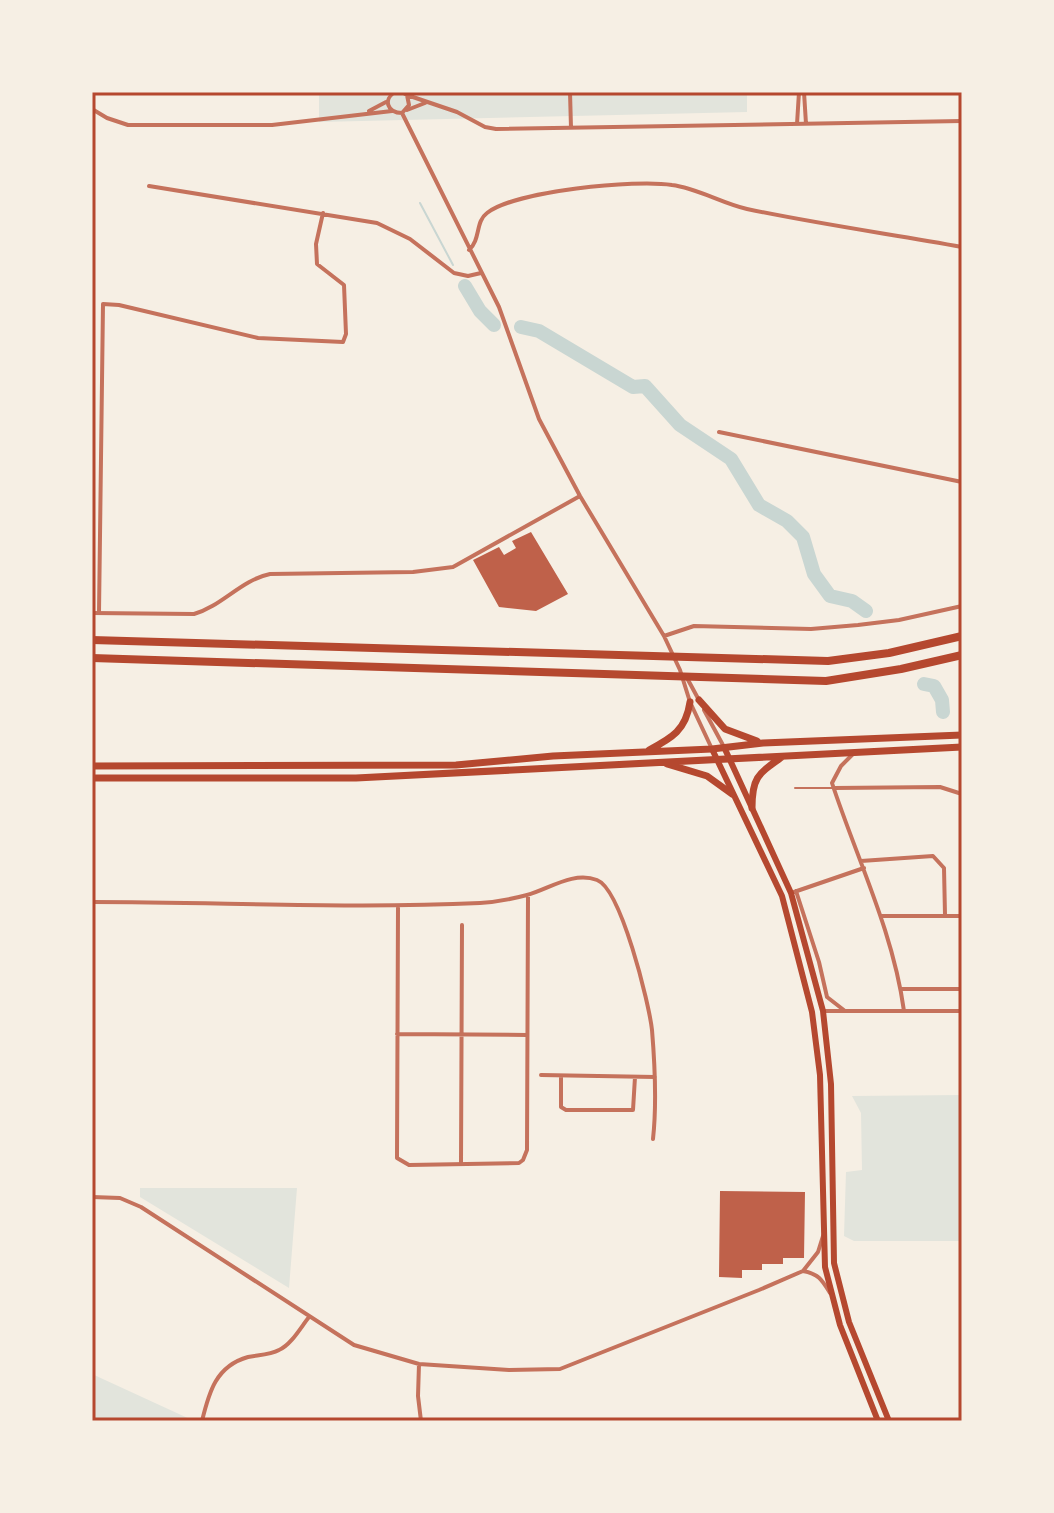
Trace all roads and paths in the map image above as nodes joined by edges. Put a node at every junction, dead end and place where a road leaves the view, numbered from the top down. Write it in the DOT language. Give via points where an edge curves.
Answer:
graph roads {
  1 [pos="395,92"];
  2 [pos="570,92"];
  3 [pos="802,92"];
  4 [pos="405,94"];
  5 [pos="387,102"];
  6 [pos="425,103"];
  7 [pos="92,109"];
  8 [pos="392,111"];
  9 [pos="367,112"];
  10 [pos="404,112"];
  11 [pos="962,121"];
  12 [pos="797,124"];
  13 [pos="806,124"];
  14 [pos="571,128"];
  15 [pos="149,186"];
  16 [pos="323,213"];
  17 [pos="962,247"];
  18 [pos="469,250"];
  19 [pos="481,273"];
  20 [pos="719,432"];
  21 [pos="962,482"];
  22 [pos="580,496"];
  23 [pos="962,606"];
  24 [pos="92,613"];
  25 [pos="99,613"];
  26 [pos="664,636"];
  27 [pos="962,636"];
  28 [pos="92,640"];
  29 [pos="962,655"];
  30 [pos="92,658"];
  31 [pos="680,670"];
  32 [pos="694,701"];
  33 [pos="962,735"];
  34 [pos="763,743"];
  35 [pos="724,747"];
  36 [pos="962,747"];
  37 [pos="712,749"];
  38 [pos="647,751"];
  39 [pos="855,753"];
  40 [pos="784,756"];
  41 [pos="729,759"];
  42 [pos="718,760"];
  43 [pos="666,764"];
  44 [pos="92,766"];
  45 [pos="92,778"];
  46 [pos="795,788"];
  47 [pos="834,788"];
  48 [pos="732,794"];
  49 [pos="962,794"];
  50 [pos="752,808"];
  51 [pos="861,861"];
  52 [pos="864,868"];
  53 [pos="794,892"];
  54 [pos="528,895"];
  55 [pos="92,902"];
  56 [pos="398,907"];
  57 [pos="945,915"];
  58 [pos="882,916"];
  59 [pos="962,916"];
  60 [pos="462,925"];
  61 [pos="901,989"];
  62 [pos="962,989"];
  63 [pos="823,1011"];
  64 [pos="846,1011"];
  65 [pos="904,1011"];
  66 [pos="962,1011"];
  67 [pos="397,1034"];
  68 [pos="462,1035"];
  69 [pos="528,1035"];
  70 [pos="541,1075"];
  71 [pos="561,1076"];
  72 [pos="635,1077"];
  73 [pos="655,1077"];
  74 [pos="653,1139"];
  75 [pos="461,1164"];
  76 [pos="92,1197"];
  77 [pos="823,1236"];
  78 [pos="803,1271"];
  79 [pos="830,1293"];
  80 [pos="309,1317"];
  81 [pos="419,1364"];
  82 [pos="202,1421"];
  83 [pos="421,1421"];
  84 [pos="878,1421"];
  85 [pos="889,1421"];
  1 -- 5 [label="street"];
  2 -- 14 [label="street"];
  3 -- 12 [label="street"];
  3 -- 13 [label="street"];
  4 -- 6 [label="street"];
  4 -- 10 [label="street" via="409,100"];
  5 -- 8 [label="street"];
  5 -- 9 [label="street"];
  6 -- 10 [label="street"];
  6 -- 14 [label="street" via="491,129"];
  7 -- 9 [label="street" via="128,125 272,125"];
  8 -- 9 [label="street"];
  8 -- 10 [label="street"];
  10 -- 18 [label="street"];
  11 -- 13 [label="street"];
  12 -- 13 [label="street"];
  12 -- 14 [label="street"];
  15 -- 16 [label="street"];
  16 -- 19 [label="street" via="390,228 454,273"];
  16 -- 25 [label="street" via="317,264 344,285 343,342 258,338 103,304"];
  17 -- 18 [label="street" via="770,214 673,185 649,183 507,202 481,219"];
  18 -- 19 [label="street"];
  19 -- 22 [label="street" via="539,419"];
  20 -- 21 [label="street"];
  22 -- 25 [label="street" via="453,567 270,574 194,614"];
  22 -- 26 [label="street"];
  23 -- 26 [label="street" via="858,625 694,626"];
  24 -- 25 [label="street"];
  26 -- 31 [label="street"];
  27 -- 28 [label="highway" via="828,661"];
  29 -- 30 [label="highway" via="826,681"];
  31 -- 32 [label="street"];
  31 -- 32 [label="street" via="690,680"];
  32 -- 34 [label="highway" via="725,729"];
  32 -- 35 [label="street"];
  32 -- 37 [label="street"];
  32 -- 38 [label="highway" via="679,732"];
  33 -- 34 [label="highway"];
  34 -- 35 [label="highway"];
  35 -- 37 [label="highway"];
  35 -- 41 [label="main road"];
  36 -- 39 [label="highway"];
  37 -- 38 [label="highway"];
  37 -- 42 [label="main road"];
  38 -- 44 [label="highway" via="441,765"];
  39 -- 40 [label="highway"];
  39 -- 47 [label="street" via="834,776"];
  40 -- 41 [label="highway"];
  40 -- 50 [label="highway" via="755,780"];
  41 -- 42 [label="highway"];
  41 -- 50 [label="main road"];
  42 -- 43 [label="highway"];
  42 -- 48 [label="main road"];
  43 -- 45 [label="highway" via="356,778"];
  43 -- 48 [label="highway" via="707,776"];
  46 -- 47 [label="lane"];
  47 -- 49 [label="street" via="940,787"];
  47 -- 51 [label="street"];
  48 -- 77 [label="main road" via="782,896 812,1012 820,1075"];
  50 -- 53 [label="main road"];
  51 -- 52 [label="street"];
  51 -- 57 [label="street" via="933,856 944,868"];
  52 -- 53 [label="street"];
  52 -- 58 [label="street"];
  53 -- 63 [label="main road"];
  53 -- 64 [label="street" via="827,997"];
  54 -- 56 [label="street"];
  54 -- 69 [label="street"];
  54 -- 73 [label="street" via="582,877 599,880 611,891 627,929 651,1026"];
  55 -- 56 [label="street"];
  56 -- 67 [label="street"];
  57 -- 58 [label="street"];
  57 -- 59 [label="street"];
  58 -- 61 [label="street"];
  60 -- 68 [label="street"];
  61 -- 62 [label="street"];
  61 -- 65 [label="street"];
  63 -- 64 [label="street"];
  63 -- 85 [label="main road" via="831,1084 834,1263 849,1322"];
  64 -- 65 [label="street"];
  65 -- 66 [label="street"];
  67 -- 68 [label="street"];
  67 -- 75 [label="street" via="400,1162"];
  68 -- 69 [label="street"];
  68 -- 75 [label="street"];
  69 -- 75 [label="street" via="523,1160"];
  70 -- 71 [label="street"];
  71 -- 72 [label="street"];
  71 -- 72 [label="street" via="561,1107 566,1110 633,1110"];
  72 -- 73 [label="street"];
  73 -- 74 [label="street"];
  76 -- 80 [label="street" via="120,1198 141,1207"];
  77 -- 78 [label="street"];
  77 -- 79 [label="main road"];
  78 -- 79 [label="street" via="821,1278"];
  78 -- 81 [label="street" via="560,1369"];
  79 -- 84 [label="main road"];
  80 -- 81 [label="street" via="354,1345"];
  80 -- 82 [label="street" via="278,1351 246,1357 222,1370"];
  81 -- 83 [label="street"];
}
